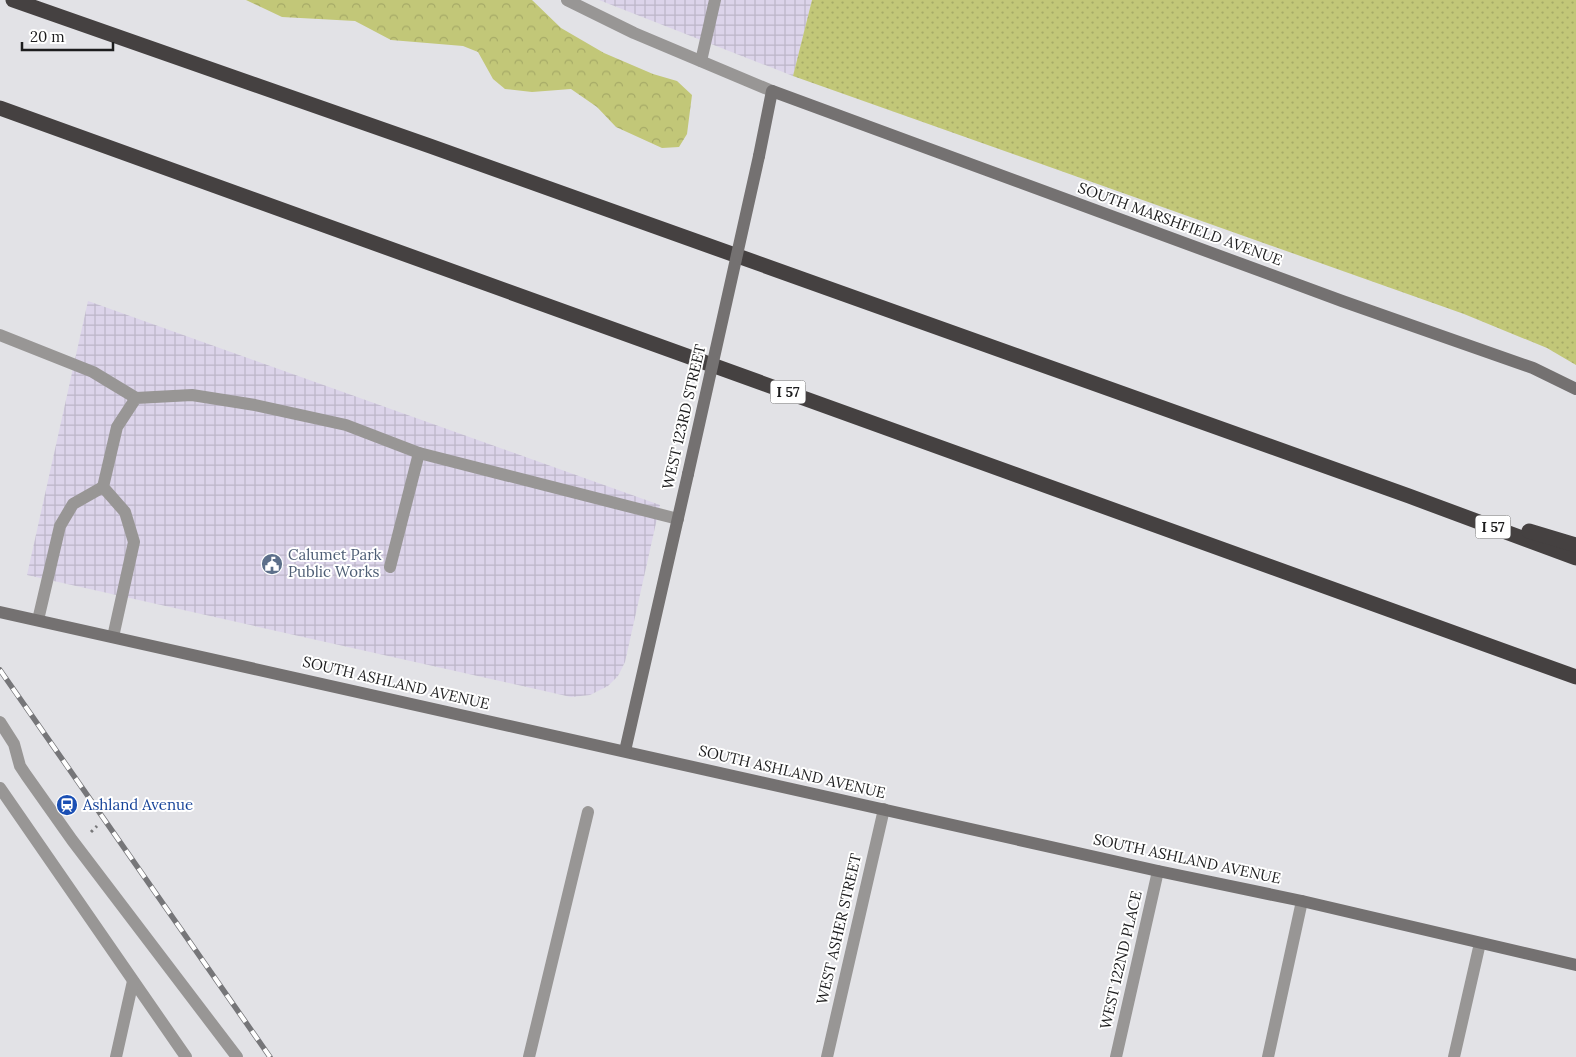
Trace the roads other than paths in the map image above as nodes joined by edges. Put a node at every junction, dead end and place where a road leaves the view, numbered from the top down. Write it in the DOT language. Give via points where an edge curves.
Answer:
graph roads {
  1 [pos="13,0"];
  2 [pos="567,0"];
  3 [pos="715,0"];
  4 [pos="581,4"];
  5 [pos="700,61"];
  6 [pos="772,90"];
  7 [pos="0,108"];
  8 [pos="0,335"];
  9 [pos="1576,389"];
  10 [pos="136,398"];
  11 [pos="419,453"];
  12 [pos="103,487"];
  13 [pos="1409,496"];
  14 [pos="678,519"];
  15 [pos="1576,545"];
  16 [pos="1576,558"];
  17 [pos="390,567"];
  18 [pos="0,612"];
  19 [pos="38,620"];
  20 [pos="113,637"];
  21 [pos="1576,677"];
  22 [pos="0,722"];
  23 [pos="625,751"];
  24 [pos="0,788"];
  25 [pos="884,809"];
  26 [pos="588,812"];
  27 [pos="1158,871"];
  28 [pos="1302,900"];
  29 [pos="1480,943"];
  30 [pos="1576,965"];
  31 [pos="133,981"];
  32 [pos="116,1057"];
  33 [pos="186,1057"];
  34 [pos="237,1057"];
  35 [pos="529,1057"];
  36 [pos="827,1057"];
  37 [pos="1116,1057"];
  38 [pos="1268,1057"];
  39 [pos="1454,1057"];
  1 -- 13 [label="highway, I 57"];
  2 -- 4 [label="street"];
  3 -- 5 [label="street"];
  4 -- 5 [label="street" via="634,33"];
  5 -- 6 [label="street"];
  6 -- 9 [label="main road, SOUTH MARSHFIELD AVENUE" via="1342,301 1533,368"];
  6 -- 14 [label="main road, WEST 123RD STREET, bridge"];
  7 -- 21 [label="highway, I 57"];
  8 -- 10 [label="street" via="93,372"];
  10 -- 11 [label="street" via="192,395 255,405 346,425"];
  10 -- 12 [label="street" via="117,427"];
  11 -- 14 [label="street"];
  11 -- 17 [label="street"];
  12 -- 19 [label="street" via="73,504 60,526"];
  12 -- 20 [label="street" via="125,512 134,542"];
  13 -- 15 [label="highway"];
  13 -- 16 [label="highway, I 57"];
  14 -- 23 [label="main road, WEST 123RD STREET"];
  18 -- 19 [label="main road, SOUTH ASHLAND AVENUE"];
  19 -- 20 [label="main road, SOUTH ASHLAND AVENUE"];
  20 -- 23 [label="main road, SOUTH ASHLAND AVENUE"];
  22 -- 34 [label="street" via="14,744 26,775"];
  23 -- 25 [label="main road, SOUTH ASHLAND AVENUE"];
  24 -- 31 [label="street"];
  25 -- 27 [label="main road, SOUTH ASHLAND AVENUE"];
  25 -- 36 [label="street, WEST ASHER STREET"];
  26 -- 35 [label="street"];
  27 -- 28 [label="main road, SOUTH ASHLAND AVENUE"];
  27 -- 37 [label="street, WEST 122ND PLACE"];
  28 -- 29 [label="main road, SOUTH ASHLAND AVENUE"];
  28 -- 38 [label="street"];
  29 -- 30 [label="main road, SOUTH ASHLAND AVENUE"];
  29 -- 39 [label="street"];
  31 -- 32 [label="street"];
  31 -- 33 [label="street"];
}
